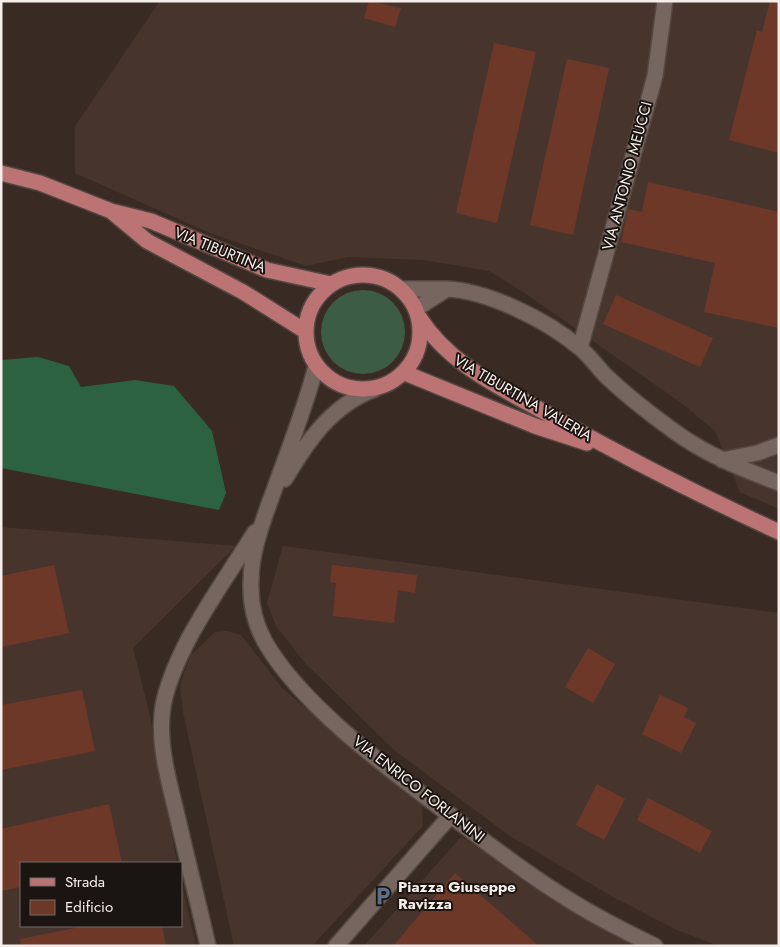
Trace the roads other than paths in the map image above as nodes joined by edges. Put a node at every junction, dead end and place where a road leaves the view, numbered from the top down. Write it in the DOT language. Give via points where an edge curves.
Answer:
graph roads {
  1 [pos="665,1"];
  2 [pos="1,173"];
  3 [pos="111,211"];
  4 [pos="331,284"];
  5 [pos="401,289"];
  6 [pos="447,289"];
  7 [pos="417,313"];
  8 [pos="305,331"];
  9 [pos="580,348"];
  10 [pos="316,366"];
  11 [pos="405,373"];
  12 [pos="375,389"];
  13 [pos="779,445"];
  14 [pos="613,450"];
  15 [pos="721,460"];
  16 [pos="779,483"];
  17 [pos="264,517"];
  18 [pos="779,532"];
  19 [pos="451,816"];
  20 [pos="208,946"];
  21 [pos="336,946"];
  22 [pos="655,946"];
  1 -- 9 [label="street, VIA ANTONIO MEUCCI" via="654,76"];
  2 -- 3 [label="main road, VIA TIBURTINA" via="69,193"];
  3 -- 4 [label="main road, VIA TIBURTINA" via="151,222 267,270"];
  3 -- 8 [label="main road, VIA TIBURTINA" via="147,241 243,292"];
  4 -- 5 [label="main road" via="348,276 367,275 385,279"];
  4 -- 8 [label="main road" via="308,312"];
  5 -- 6 [label="street"];
  5 -- 7 [label="main road"];
  6 -- 7 [label="street"];
  6 -- 9 [label="street" via="476,293 506,305"];
  7 -- 11 [label="main road" via="421,332 419,347"];
  7 -- 14 [label="main road, VIA TIBURTINA VALERIA" via="445,351 473,372"];
  8 -- 10 [label="main road" via="307,349"];
  9 -- 15 [label="street" via="606,376 645,409"];
  10 -- 12 [label="main road" via="327,378 342,386"];
  10 -- 17 [label="street"];
  11 -- 12 [label="main road"];
  11 -- 14 [label="main road, VIA TIBURTINA VALERIA" via="535,426"];
  12 -- 17 [label="street" via="355,397 328,418 296,461"];
  13 -- 15 [label="street"];
  14 -- 18 [label="main road, VIA TIBURTINA VALERIA"];
  15 -- 16 [label="street"];
  17 -- 19 [label="street, VIA ENRICO FORLANINI" via="256,543 251,581 253,612 264,640 294,680 350,736"];
  17 -- 20 [label="street" via="183,648 162,710 166,769"];
  19 -- 21 [label="street"];
  19 -- 22 [label="street, VIA ENRICO FORLANINI" via="569,900"];
}
